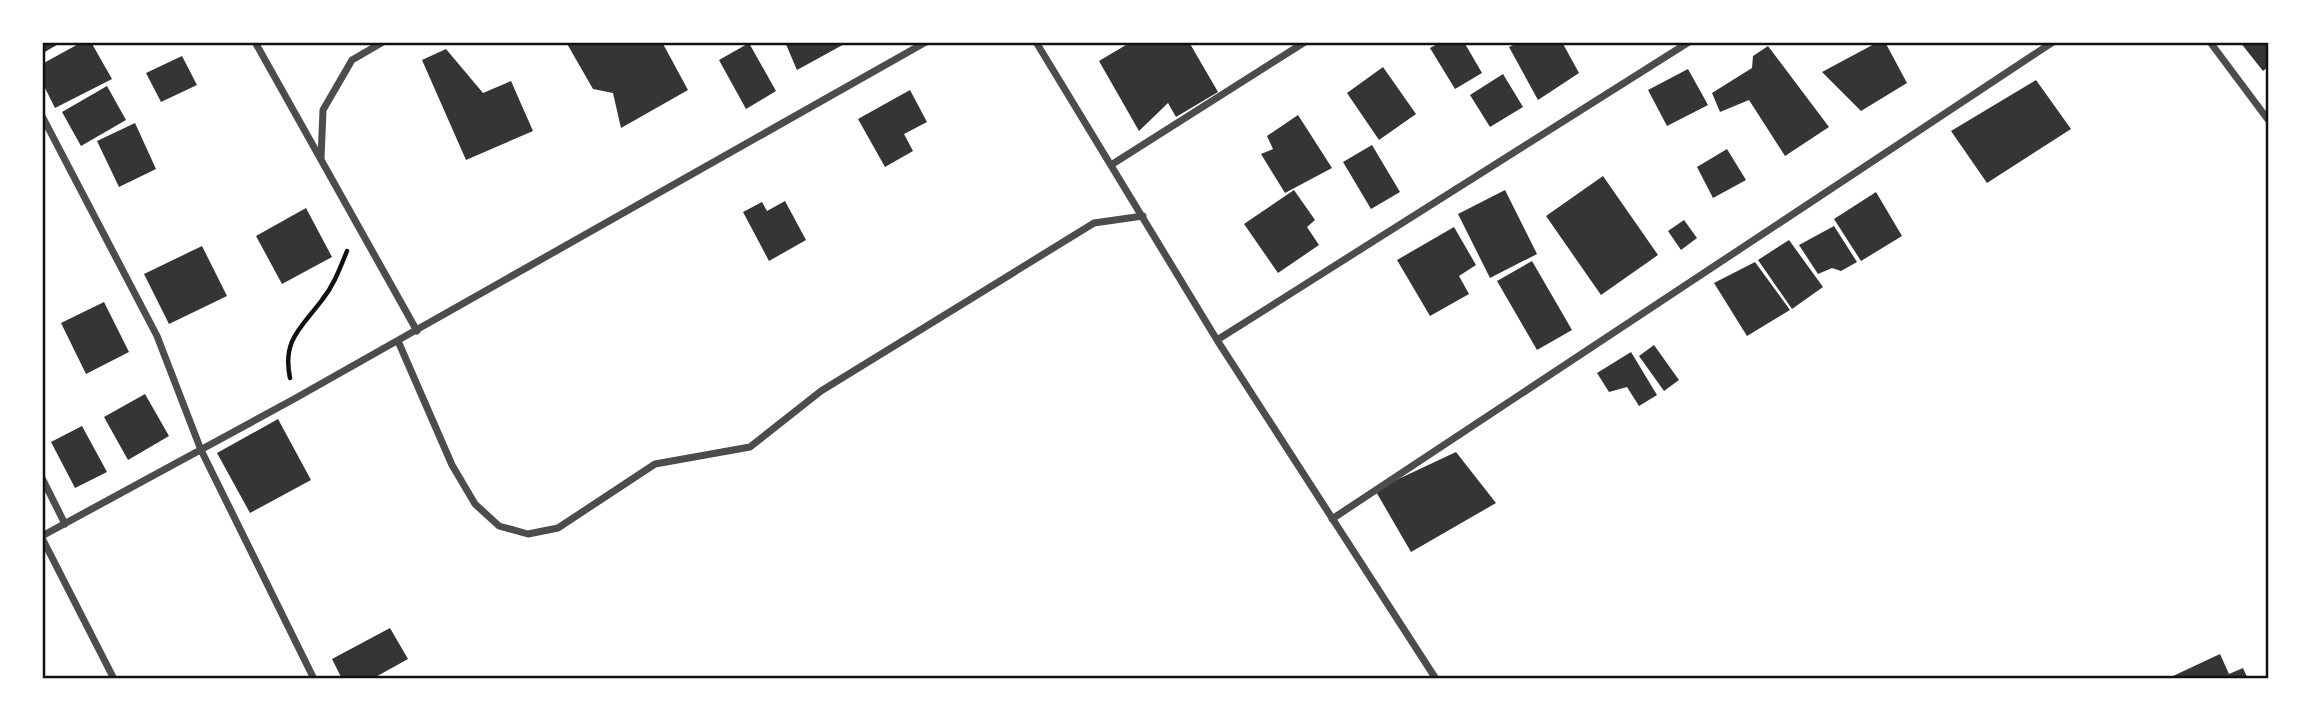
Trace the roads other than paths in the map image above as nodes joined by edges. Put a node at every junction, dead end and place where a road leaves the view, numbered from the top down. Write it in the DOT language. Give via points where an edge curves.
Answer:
graph roads {
  1 [pos="255,42"];
  2 [pos="383,42"];
  3 [pos="926,42"];
  4 [pos="1037,42"];
  5 [pos="1305,42"];
  6 [pos="1689,42"];
  7 [pos="2053,42"];
  8 [pos="2210,42"];
  9 [pos="42,116"];
  10 [pos="2269,121"];
  11 [pos="321,160"];
  12 [pos="1111,165"];
  13 [pos="1143,216"];
  14 [pos="417,331"];
  15 [pos="1217,340"];
  16 [pos="398,341"];
  17 [pos="201,450"];
  18 [pos="42,478"];
  19 [pos="1332,519"];
  20 [pos="65,524"];
  21 [pos="42,537"];
  22 [pos="114,679"];
  23 [pos="314,679"];
  24 [pos="1436,679"];
  1 -- 11 [label="street"];
  2 -- 11 [label="street" via="352,60 323,110"];
  3 -- 14 [label="street"];
  4 -- 12 [label="street"];
  5 -- 12 [label="street"];
  6 -- 15 [label="street"];
  7 -- 19 [label="street"];
  8 -- 10 [label="street"];
  9 -- 17 [label="street" via="157,336"];
  11 -- 14 [label="street"];
  12 -- 13 [label="street"];
  13 -- 15 [label="street"];
  13 -- 16 [label="street" via="1094,223 821,391 750,447 655,464 558,528 528,534 499,526 475,504 452,465"];
  14 -- 16 [label="street"];
  15 -- 19 [label="street"];
  16 -- 17 [label="street"];
  17 -- 20 [label="street"];
  17 -- 23 [label="street"];
  18 -- 20 [label="street"];
  19 -- 24 [label="street"];
  20 -- 21 [label="street"];
  21 -- 22 [label="street"];
}
